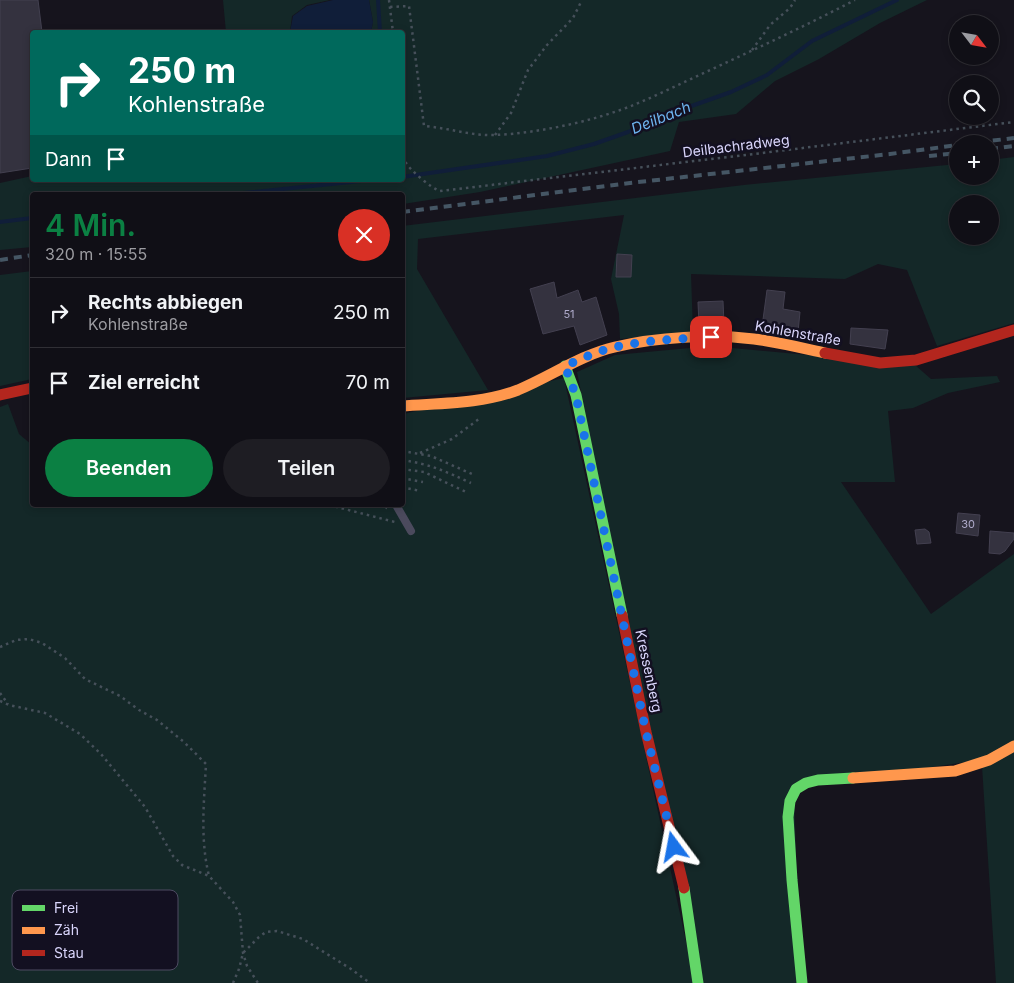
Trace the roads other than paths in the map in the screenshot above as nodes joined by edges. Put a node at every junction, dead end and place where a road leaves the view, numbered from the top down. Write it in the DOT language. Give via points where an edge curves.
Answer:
graph roads {
  1 [pos="1014,330"];
  2 [pos="565,366"];
  3 [pos="30,388"];
  4 [pos="0,395"];
  5 [pos="405,406"];
  6 [pos="397,507"];
  7 [pos="410,528"];
  8 [pos="1014,746"];
  9 [pos="698,983"];
  10 [pos="802,983"];
  1 -- 2 [label="street, Kohlenstraße" via="916,360 880,363 754,339 711,337 614,347"];
  2 -- 5 [label="street, Kohlenstraße" via="517,390 478,401"];
  2 -- 9 [label="street, Kressenberg" via="576,396 646,732 686,897"];
  3 -- 4 [label="street"];
  6 -- 7 [label="lane"];
  8 -- 10 [label="street" via="989,760 955,771 818,780 796,789 790,801 789,838"];
}
